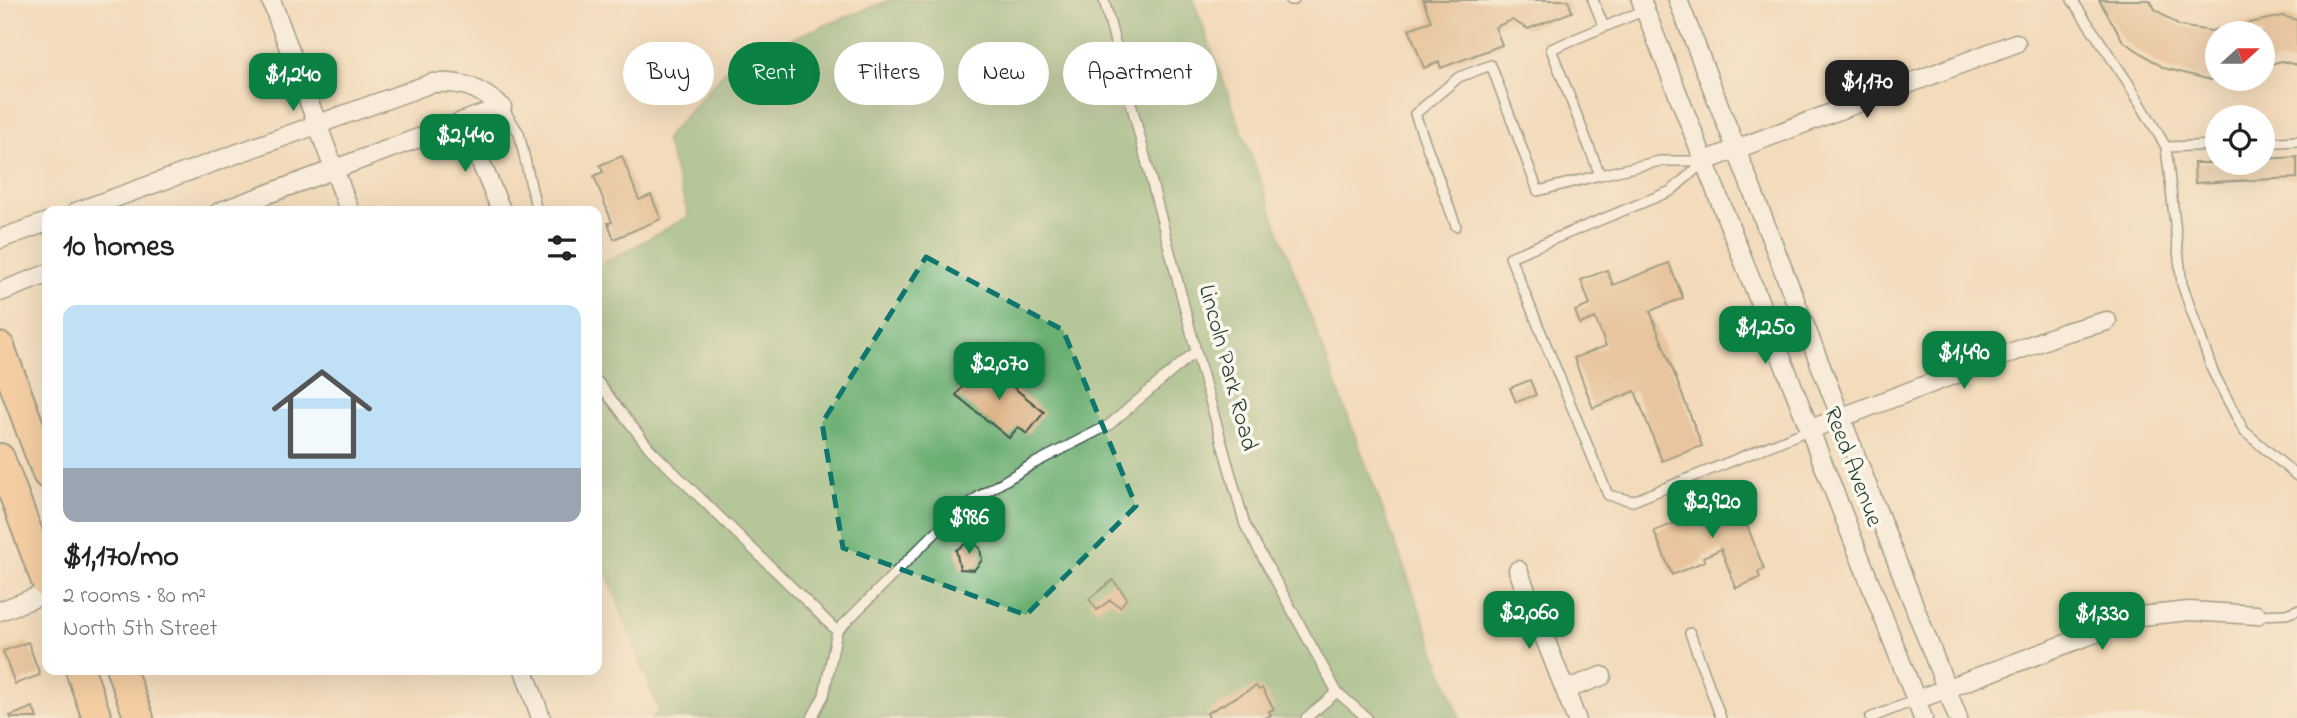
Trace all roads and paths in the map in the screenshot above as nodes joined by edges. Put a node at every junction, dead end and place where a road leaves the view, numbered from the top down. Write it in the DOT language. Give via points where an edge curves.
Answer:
graph roads {
  1 [pos="271,0"];
  2 [pos="1104,0"];
  3 [pos="1593,0"];
  4 [pos="1678,0"];
  5 [pos="2072,0"];
  6 [pos="1643,5"];
  7 [pos="1604,27"];
  8 [pos="2016,43"];
  9 [pos="502,107"];
  10 [pos="463,121"];
  11 [pos="316,125"];
  12 [pos="2297,141"];
  13 [pos="2275,142"];
  14 [pos="2205,145"];
  15 [pos="2166,147"];
  16 [pos="1736,150"];
  17 [pos="1705,161"];
  18 [pos="334,170"];
  19 [pos="1600,175"];
  20 [pos="93,206"];
  21 [pos="235,206"];
  22 [pos="348,206"];
  23 [pos="499,206"];
  24 [pos="536,206"];
  25 [pos="42,224"];
  26 [pos="1456,226"];
  27 [pos="0,239"];
  28 [pos="42,276"];
  29 [pos="0,292"];
  30 [pos="2107,321"];
  31 [pos="0,347"];
  32 [pos="1196,351"];
  33 [pos="602,387"];
  34 [pos="1842,417"];
  35 [pos="1811,429"];
  36 [pos="0,458"];
  37 [pos="42,460"];
  38 [pos="2297,476"];
  39 [pos="1518,570"];
  40 [pos="42,571"];
  41 [pos="42,595"];
  42 [pos="2297,610"];
  43 [pos="0,611"];
  44 [pos="2257,615"];
  45 [pos="837,631"];
  46 [pos="1690,633"];
  47 [pos="82,675"];
  48 [pos="123,675"];
  49 [pos="526,675"];
  50 [pos="1602,676"];
  51 [pos="1947,688"];
  52 [pos="1565,690"];
  53 [pos="1337,692"];
  54 [pos="1916,700"];
  55 [pos="97,718"];
  56 [pos="139,718"];
  57 [pos="541,718"];
  58 [pos="812,718"];
  59 [pos="1306,718"];
  60 [pos="1367,718"];
  61 [pos="1576,718"];
  62 [pos="1721,718"];
  63 [pos="1870,718"];
  64 [pos="1923,718"];
  65 [pos="1958,718"];
  1 -- 11 [label="street"];
  2 -- 32 [label="lane, Lincoln Park Road"];
  3 -- 7 [label="lane"];
  4 -- 16 [label="street, Reed Avenue"];
  5 -- 15 [label="lane"];
  6 -- 7 [label="lane"];
  6 -- 17 [label="street, Reed Avenue"];
  7 -- 19 [label="lane" via="1551,50"];
  8 -- 16 [label="street"];
  9 -- 10 [label="street"];
  9 -- 11 [label="street" via="472,86 432,83"];
  9 -- 24 [label="lane" via="519,133"];
  10 -- 18 [label="street"];
  10 -- 23 [label="street"];
  11 -- 18 [label="street"];
  11 -- 20 [label="street"];
  12 -- 13 [label="lane"];
  14 -- 15 [label="lane"];
  15 -- 38 [label="lane" via="2182,284 2213,372 2244,431"];
  16 -- 17 [label="street"];
  16 -- 34 [label="street, Reed Avenue"];
  17 -- 19 [label="lane" via="1660,161"];
  17 -- 35 [label="street, Reed Avenue"];
  17 -- 35 [label="lane" via="1671,191 1510,257 1608,495 1633,501"];
  18 -- 21 [label="street"];
  18 -- 22 [label="street"];
  19 -- 26 [label="lane" via="1538,191 1491,65 1459,77 1415,114"];
  25 -- 27 [label="street"];
  28 -- 29 [label="street"];
  30 -- 34 [label="street" via="2063,333"];
  31 -- 37 [label="main road"];
  32 -- 45 [label="lane" via="1109,425 978,497 936,532"];
  32 -- 53 [label="lane, Lincoln Park Road" via="1245,525"];
  33 -- 45 [label="lane" via="650,449"];
  34 -- 35 [label="street"];
  34 -- 51 [label="street, Reed Avenue"];
  35 -- 54 [label="street, Reed Avenue"];
  36 -- 40 [label="main road"];
  39 -- 52 [label="street"];
  41 -- 43 [label="street"];
  42 -- 44 [label="lane"];
  44 -- 51 [label="street" via="2189,611 2141,617"];
  45 -- 58 [label="lane" via="824,695"];
  46 -- 62 [label="lane"];
  47 -- 55 [label="main road"];
  48 -- 56 [label="main road"];
  49 -- 57 [label="street"];
  50 -- 52 [label="street"];
  51 -- 54 [label="street"];
  51 -- 65 [label="street, Reed Avenue"];
  52 -- 61 [label="street"];
  53 -- 59 [label="lane"];
  53 -- 60 [label="lane, Lincoln Park Road"];
  54 -- 63 [label="lane"];
  54 -- 64 [label="street, Reed Avenue"];
}
